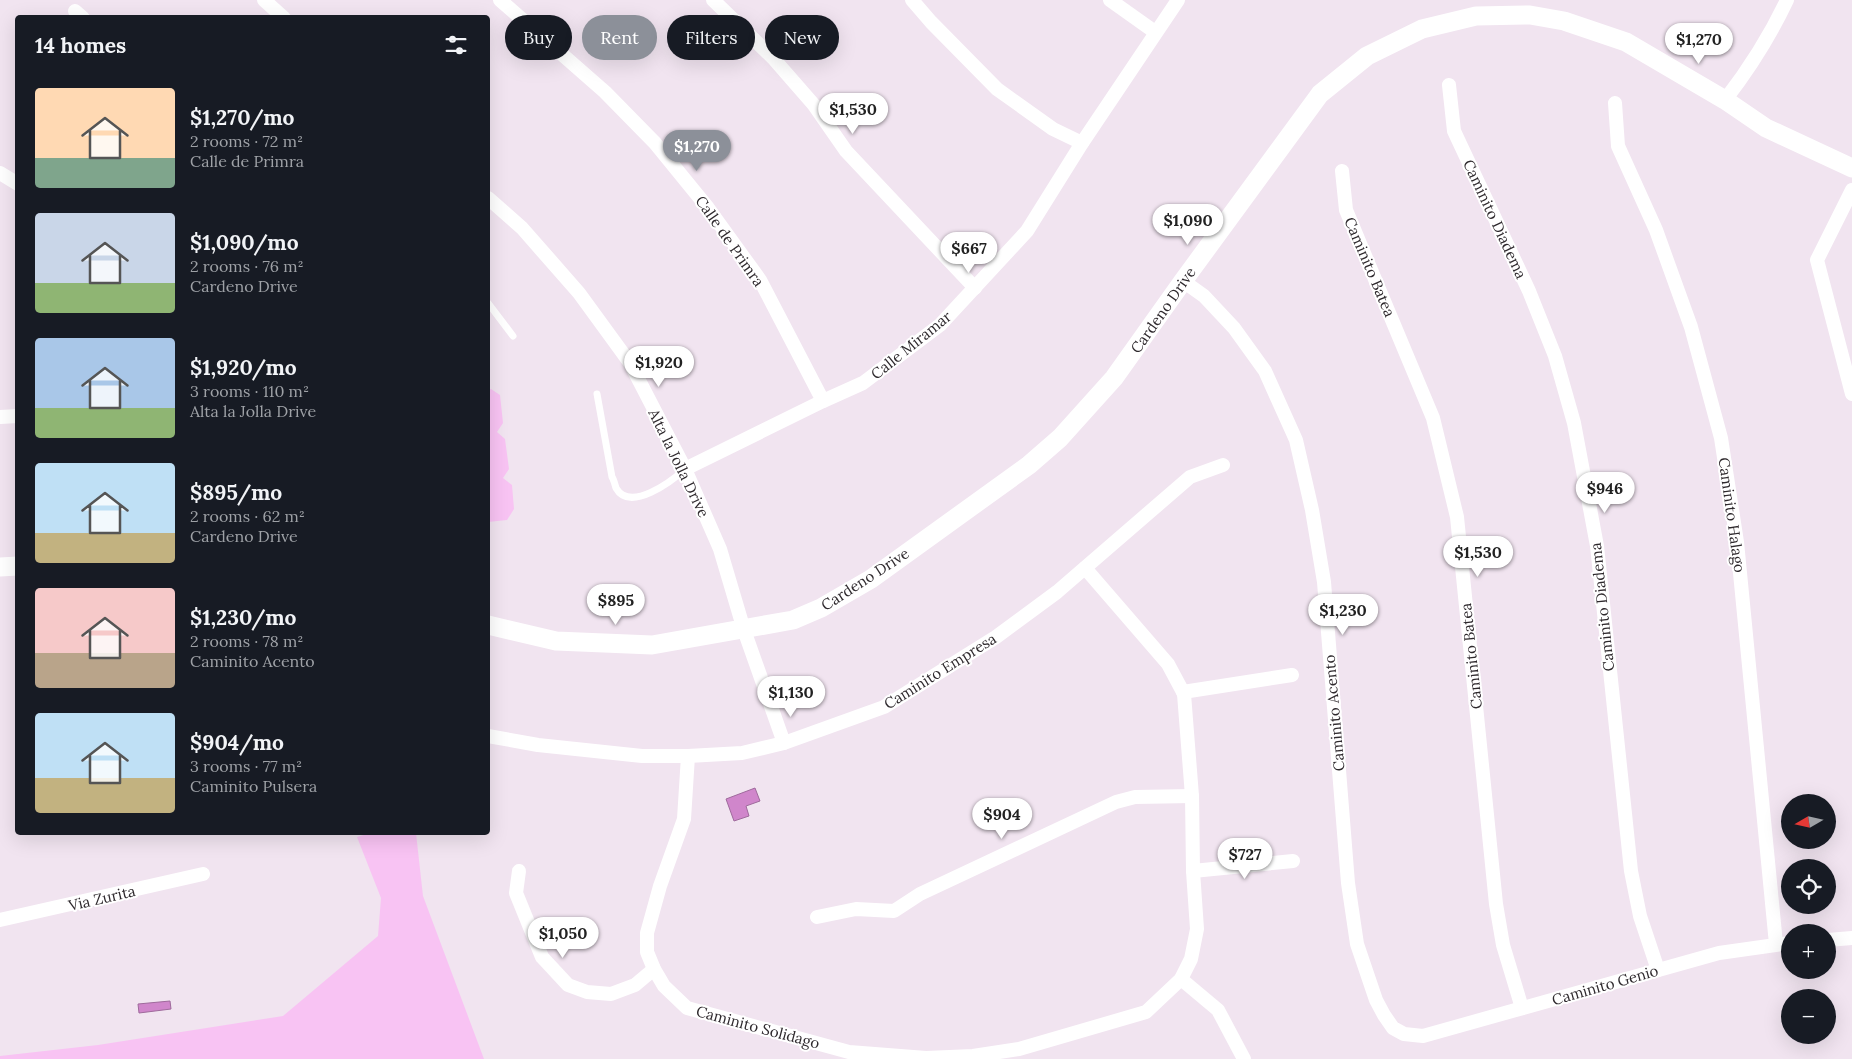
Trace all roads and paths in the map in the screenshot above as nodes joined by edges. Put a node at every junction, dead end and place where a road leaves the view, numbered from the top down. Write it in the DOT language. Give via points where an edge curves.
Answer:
graph roads {
  1 [pos="264,0"];
  2 [pos="500,0"];
  3 [pos="713,0"];
  4 [pos="912,0"];
  5 [pos="1110,0"];
  6 [pos="1178,0"];
  7 [pos="1787,0"];
  8 [pos="281,15"];
  9 [pos="1155,32"];
  10 [pos="1449,85"];
  11 [pos="1725,100"];
  12 [pos="1615,103"];
  13 [pos="1082,143"];
  14 [pos="1852,168"];
  15 [pos="1342,171"];
  16 [pos="0,173"];
  17 [pos="15,182"];
  18 [pos="1852,190"];
  19 [pos="490,200"];
  20 [pos="1183,281"];
  21 [pos="975,288"];
  22 [pos="490,306"];
  23 [pos="513,336"];
  24 [pos="597,394"];
  25 [pos="1852,394"];
  26 [pos="824,401"];
  27 [pos="15,416"];
  28 [pos="0,417"];
  29 [pos="1223,465"];
  30 [pos="685,469"];
  31 [pos="15,566"];
  32 [pos="0,567"];
  33 [pos="1085,568"];
  34 [pos="490,625"];
  35 [pos="744,630"];
  36 [pos="1292,675"];
  37 [pos="1183,692"];
  38 [pos="490,736"];
  39 [pos="784,743"];
  40 [pos="688,756"];
  41 [pos="1192,796"];
  42 [pos="1293,861"];
  43 [pos="519,871"];
  44 [pos="1193,871"];
  45 [pos="203,874"];
  46 [pos="817,918"];
  47 [pos="0,920"];
  48 [pos="1781,926"];
  49 [pos="1852,938"];
  50 [pos="1836,939"];
  51 [pos="1781,943"];
  52 [pos="654,969"];
  53 [pos="1658,970"];
  54 [pos="1181,979"];
  55 [pos="1522,1008"];
  56 [pos="1422,1036"];
  57 [pos="1244,1059"];
  1 -- 8 [label="street"];
  2 -- 26 [label="street, Calle de Primra" via="605,92 679,172 760,280"];
  3 -- 21 [label="street" via="774,58 814,105 846,151"];
  4 -- 13 [label="street" via="997,89 1053,129"];
  5 -- 9 [label="street"];
  6 -- 9 [label="street, Calle Miramar"];
  7 -- 11 [label="street" via="1775,26"];
  9 -- 13 [label="street, Calle Miramar"];
  10 -- 53 [label="street, Caminito Diadema" via="1454,130 1529,291 1555,356 1574,423 1597,546 1631,871 1640,916"];
  11 -- 14 [label="street, Cardeno Drive" via="1766,128"];
  11 -- 20 [label="street, Cardeno Drive" via="1626,42 1564,21 1530,15 1476,16 1422,28 1367,56 1320,94"];
  12 -- 48 [label="street, Caminito Halago" via="1618,146 1656,230 1691,327 1721,438 1737,542"];
  13 -- 21 [label="street, Calle Miramar" via="1027,231"];
  15 -- 55 [label="street, Caminito Batea" via="1346,210 1433,418 1457,517 1496,904 1503,945"];
  16 -- 17 [label="street"];
  18 -- 25 [label="street" via="1817,260"];
  19 -- 30 [label="street, Alta la Jolla Drive" via="522,228 579,293 630,363"];
  20 -- 35 [label="street, Cardeno Drive" via="1114,378 1060,438 1029,465 871,578 821,608 793,620"];
  20 -- 56 [label="street, Caminito Acento" via="1204,296 1234,328 1265,371 1296,440 1324,582 1348,883 1357,944 1376,1000 1393,1028 1404,1034"];
  21 -- 26 [label="street, Calle Miramar" via="940,325 863,384"];
  22 -- 23 [label="lane"];
  24 -- 30 [label="lane" via="617,490 629,497 646,495"];
  26 -- 30 [label="street, Calle Miramar"];
  27 -- 28 [label="street"];
  29 -- 33 [label="street, Caminito Empresa" via="1190,476"];
  30 -- 35 [label="street, Alta la Jolla Drive" via="720,549"];
  31 -- 32 [label="street"];
  33 -- 37 [label="street, Caminito Solidago" via="1168,664"];
  33 -- 39 [label="street, Caminito Empresa" via="996,637 884,707"];
  34 -- 35 [label="street, Cardeno Drive" via="556,641 652,644"];
  35 -- 39 [label="street, Alta la Jolla Drive"];
  36 -- 37 [label="street"];
  37 -- 41 [label="street, Caminito Solidago"];
  38 -- 40 [label="street, Caminito Empresa" via="598,753"];
  39 -- 40 [label="street, Caminito Empresa" via="742,753"];
  40 -- 52 [label="street, Caminito Solidago" via="684,819 647,933 648,952"];
  41 -- 44 [label="street, Caminito Solidago"];
  41 -- 46 [label="street" via="1135,797 1116,802 920,894 894,911 856,909"];
  42 -- 44 [label="street"];
  43 -- 52 [label="street" via="516,893 542,958 568,985 587,992 611,994 635,985"];
  44 -- 54 [label="street, Caminito Solidago" via="1197,929 1191,959"];
  45 -- 47 [label="street, Via Zurita"];
  49 -- 50 [label="street"];
  51 -- 53 [label="street, Caminito Genio" via="1719,953"];
  52 -- 54 [label="street, Caminito Solidago" via="664,986 687,1008 849,1052 926,1058 973,1056 1018,1049 1146,1012"];
  53 -- 55 [label="street, Caminito Genio"];
  54 -- 57 [label="street" via="1218,1010"];
  55 -- 56 [label="street, Caminito Genio"];
}
